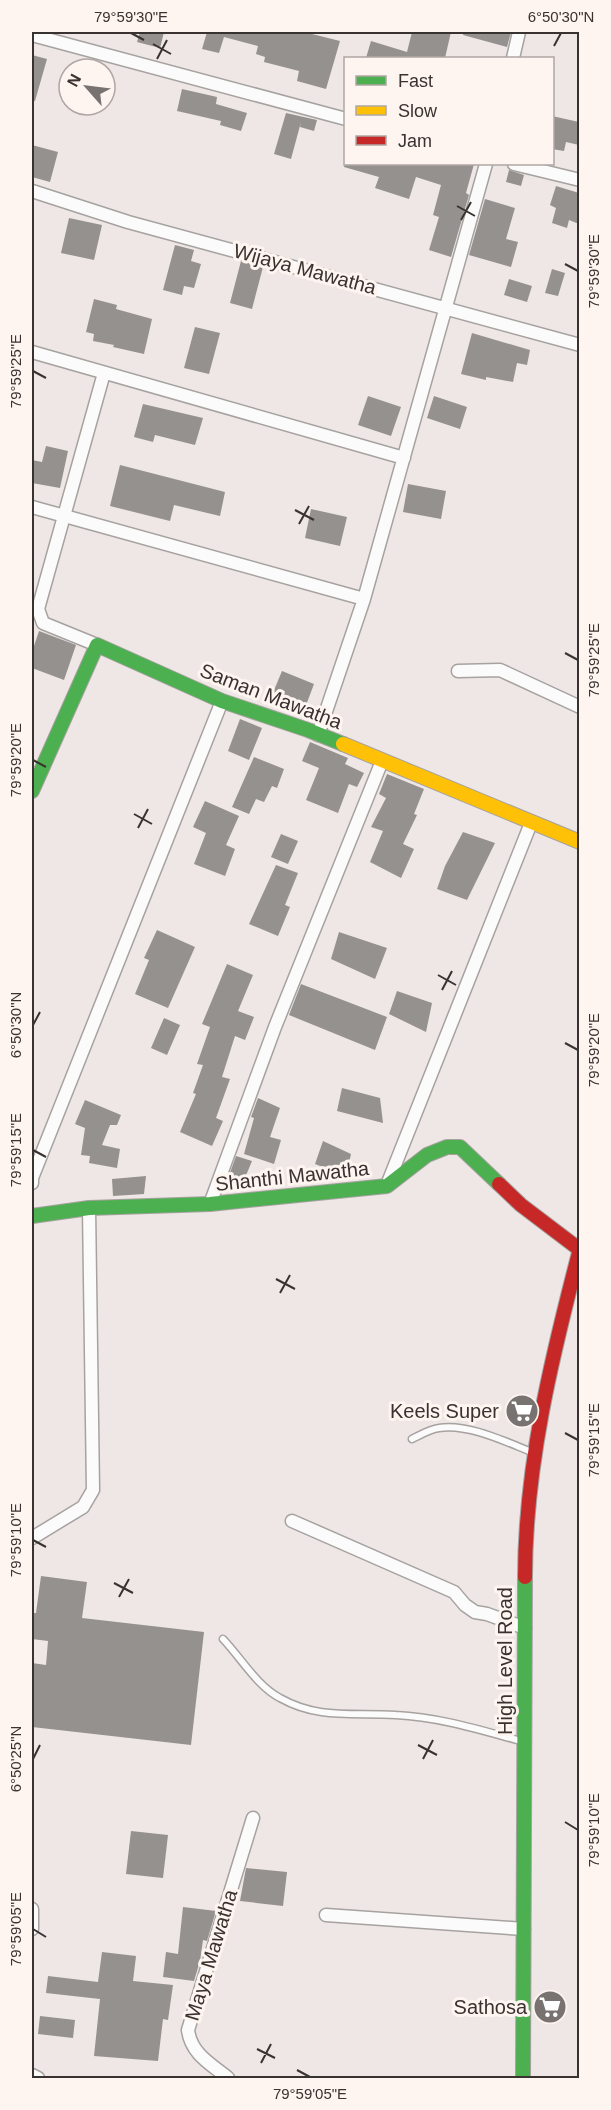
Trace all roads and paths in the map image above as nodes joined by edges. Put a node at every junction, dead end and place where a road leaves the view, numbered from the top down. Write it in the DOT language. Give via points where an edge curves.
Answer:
graph roads {
  1 [pos="519,32"];
  2 [pos="32,35"];
  3 [pos="513,57"];
  4 [pos="344,119"];
  5 [pos="486,165"];
  6 [pos="518,165"];
  7 [pos="579,180"];
  8 [pos="32,191"];
  9 [pos="446,307"];
  10 [pos="579,345"];
  11 [pos="32,352"];
  12 [pos="104,373"];
  13 [pos="404,458"];
  14 [pos="32,507"];
  15 [pos="64,516"];
  16 [pos="364,599"];
  17 [pos="97,645"];
  18 [pos="458,671"];
  19 [pos="222,700"];
  20 [pos="579,707"];
  21 [pos="318,735"];
  22 [pos="382,761"];
  23 [pos="32,790"];
  24 [pos="531,823"];
  25 [pos="579,842"];
  26 [pos="32,1178"];
  27 [pos="32,1183"];
  28 [pos="387,1186"];
  29 [pos="210,1204"];
  30 [pos="89,1208"];
  31 [pos="32,1216"];
  32 [pos="579,1249"];
  33 [pos="412,1439"];
  34 [pos="535,1453"];
  35 [pos="292,1521"];
  36 [pos="32,1538"];
  37 [pos="525,1628"];
  38 [pos="223,1640"];
  39 [pos="525,1742"];
  40 [pos="253,1818"];
  41 [pos="32,1909"];
  42 [pos="326,1916"];
  43 [pos="32,1929"];
  44 [pos="524,1929"];
  45 [pos="32,2075"];
  46 [pos="222,2077"];
  47 [pos="38,2079"];
  48 [pos="523,2079"];
  1 -- 3 [label="street"];
  2 -- 4 [label="street"];
  5 -- 9 [label="street"];
  6 -- 7 [label="street"];
  8 -- 9 [label="street, Wijaya Mawatha" via="128,222"];
  9 -- 10 [label="street, Wijaya Mawatha"];
  9 -- 13 [label="street"];
  11 -- 12 [label="street"];
  12 -- 13 [label="street"];
  12 -- 15 [label="street"];
  13 -- 16 [label="street"];
  14 -- 15 [label="street"];
  15 -- 16 [label="street"];
  15 -- 17 [label="street" via="38,609 43,622"];
  16 -- 21 [label="street"];
  17 -- 19 [label="main road, Saman Mawatha"];
  17 -- 23 [label="main road"];
  18 -- 20 [label="street" via="500,670"];
  19 -- 21 [label="main road, Saman Mawatha"];
  19 -- 26 [label="street"];
  21 -- 22 [label="main road, Saman Mawatha"];
  22 -- 24 [label="main road, Saman Mawatha"];
  22 -- 29 [label="street" via="275,1027"];
  24 -- 25 [label="main road, Saman Mawatha"];
  24 -- 28 [label="street"];
  26 -- 27 [label="street"];
  28 -- 29 [label="main road, Shanthi Mawatha"];
  28 -- 32 [label="main road, Shanthi Mawatha" via="428,1155 447,1147 460,1147 521,1205"];
  29 -- 30 [label="main road, Shanthi Mawatha"];
  30 -- 31 [label="main road, Shanthi Mawatha"];
  30 -- 36 [label="street" via="93,1490 83,1507"];
  32 -- 34 [label="main road, High Level Road"];
  33 -- 34 [label="lane" via="438,1428 462,1429"];
  34 -- 37 [label="main road, High Level Road" via="525,1545"];
  35 -- 37 [label="street" via="454,1592 475,1612"];
  37 -- 39 [label="main road, High Level Road"];
  38 -- 39 [label="lane" via="259,1683 280,1698 309,1710 445,1721"];
  39 -- 44 [label="main road, High Level Road"];
  40 -- 46 [label="street, Maya Mawatha" via="188,2030 196,2052"];
  41 -- 43 [label="street"];
  42 -- 44 [label="street"];
  44 -- 48 [label="main road, High Level Road"];
  45 -- 47 [label="street"];
}
